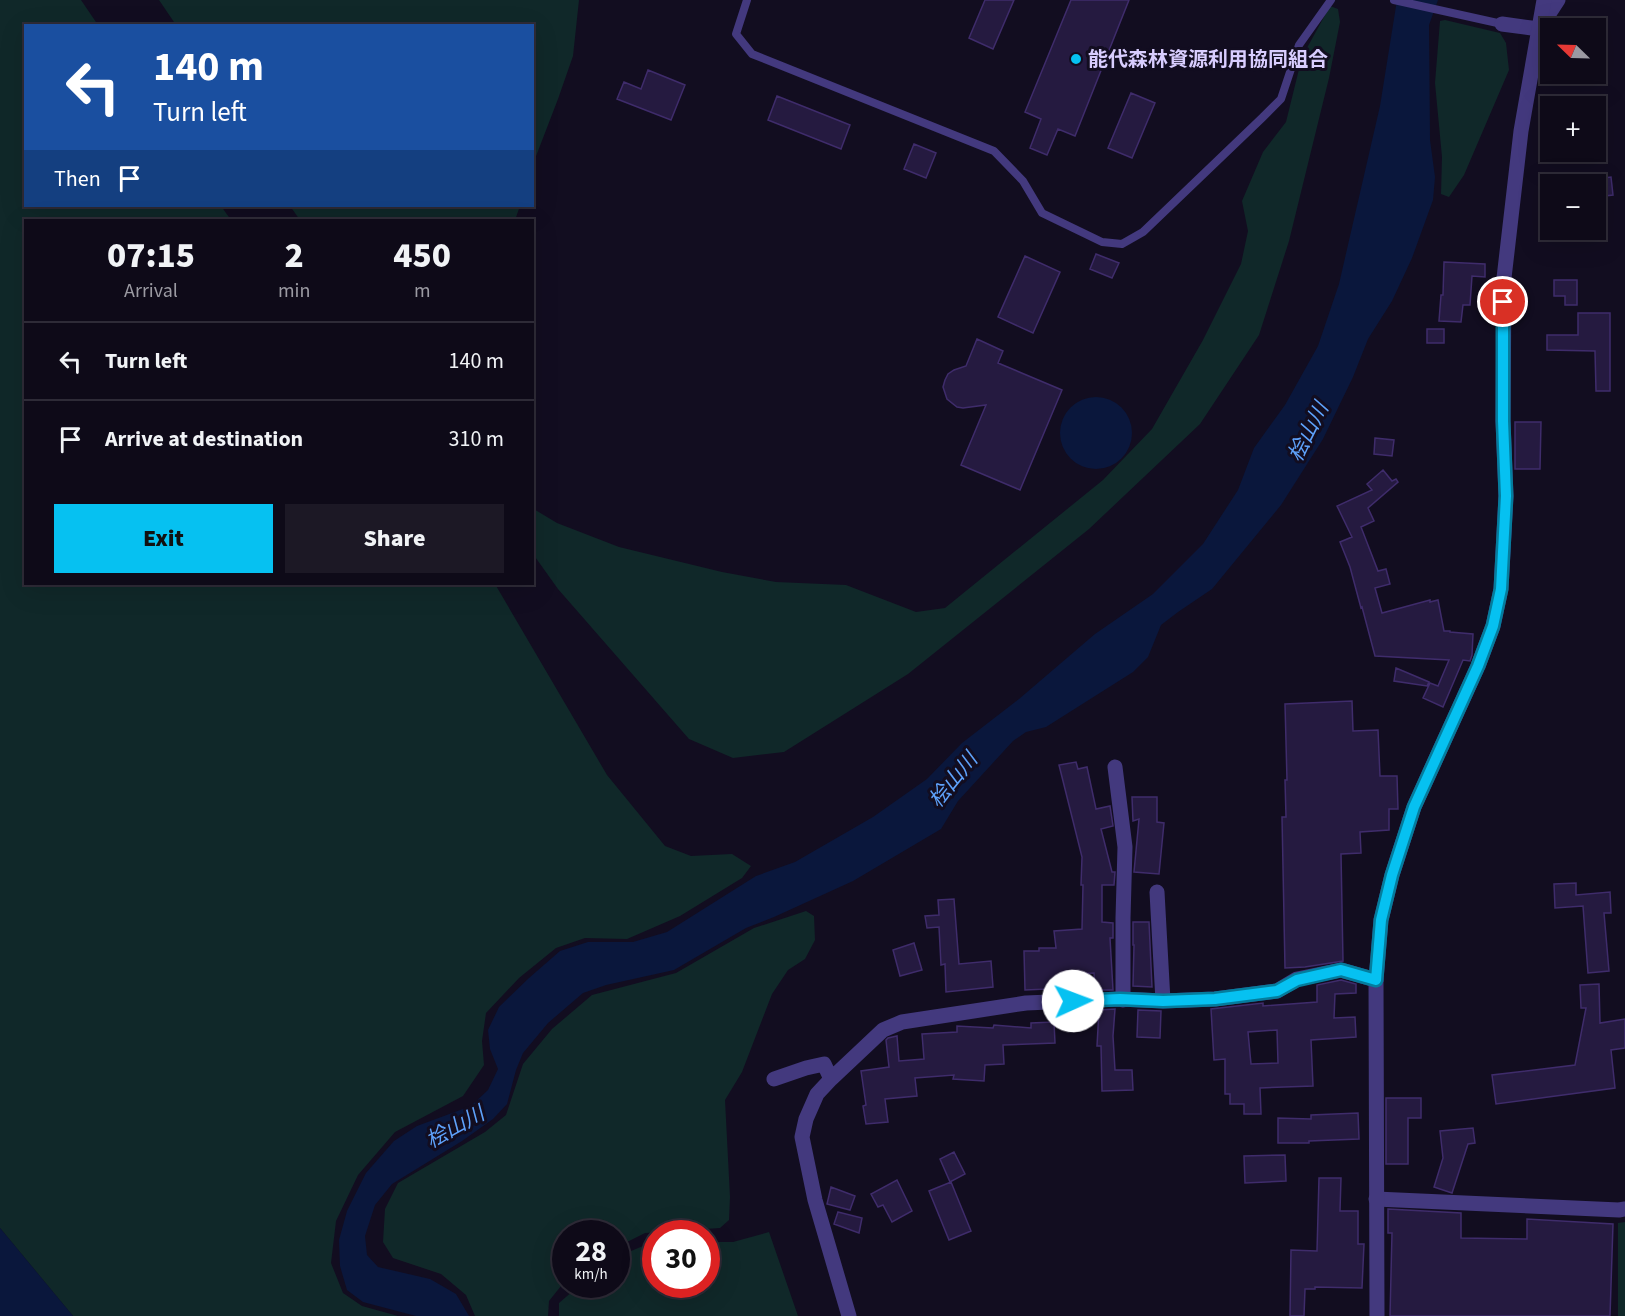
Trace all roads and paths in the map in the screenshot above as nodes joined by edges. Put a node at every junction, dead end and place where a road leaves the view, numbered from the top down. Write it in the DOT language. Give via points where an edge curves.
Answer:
graph roads {
  1 [pos="747,0"];
  2 [pos="1331,0"];
  3 [pos="1394,0"];
  4 [pos="1544,0"];
  5 [pos="1558,0"];
  6 [pos="1502,24"];
  7 [pos="1539,30"];
  8 [pos="1115,767"];
  9 [pos="1157,892"];
  10 [pos="1376,980"];
  11 [pos="1123,1000"];
  12 [pos="1163,1001"];
  13 [pos="774,1079"];
  14 [pos="831,1079"];
  15 [pos="1376,1199"];
  16 [pos="1625,1209"];
  17 [pos="849,1316"];
  18 [pos="1377,1316"];
  1 -- 2 [label="lane" via="736,34 752,54 994,151 1023,181 1042,213 1102,242 1122,244 1143,232 1281,99 1299,45"];
  3 -- 6 [label="lane"];
  4 -- 7 [label="street"];
  5 -- 7 [label="street"];
  6 -- 7 [label="street"];
  7 -- 10 [label="street" via="1521,131 1504,278 1506,496 1501,589 1493,626 1414,807 1392,875 1381,920"];
  8 -- 11 [label="street" via="1125,847"];
  9 -- 12 [label="street"];
  10 -- 12 [label="street" via="1341,970 1297,980 1277,991"];
  10 -- 15 [label="street"];
  11 -- 12 [label="street"];
  11 -- 14 [label="street" via="1026,1003 902,1022 883,1030"];
  13 -- 14 [label="street" via="824,1064"];
  14 -- 17 [label="street" via="817,1094 802,1137 815,1200"];
  15 -- 16 [label="street"];
  15 -- 18 [label="street"];
}
